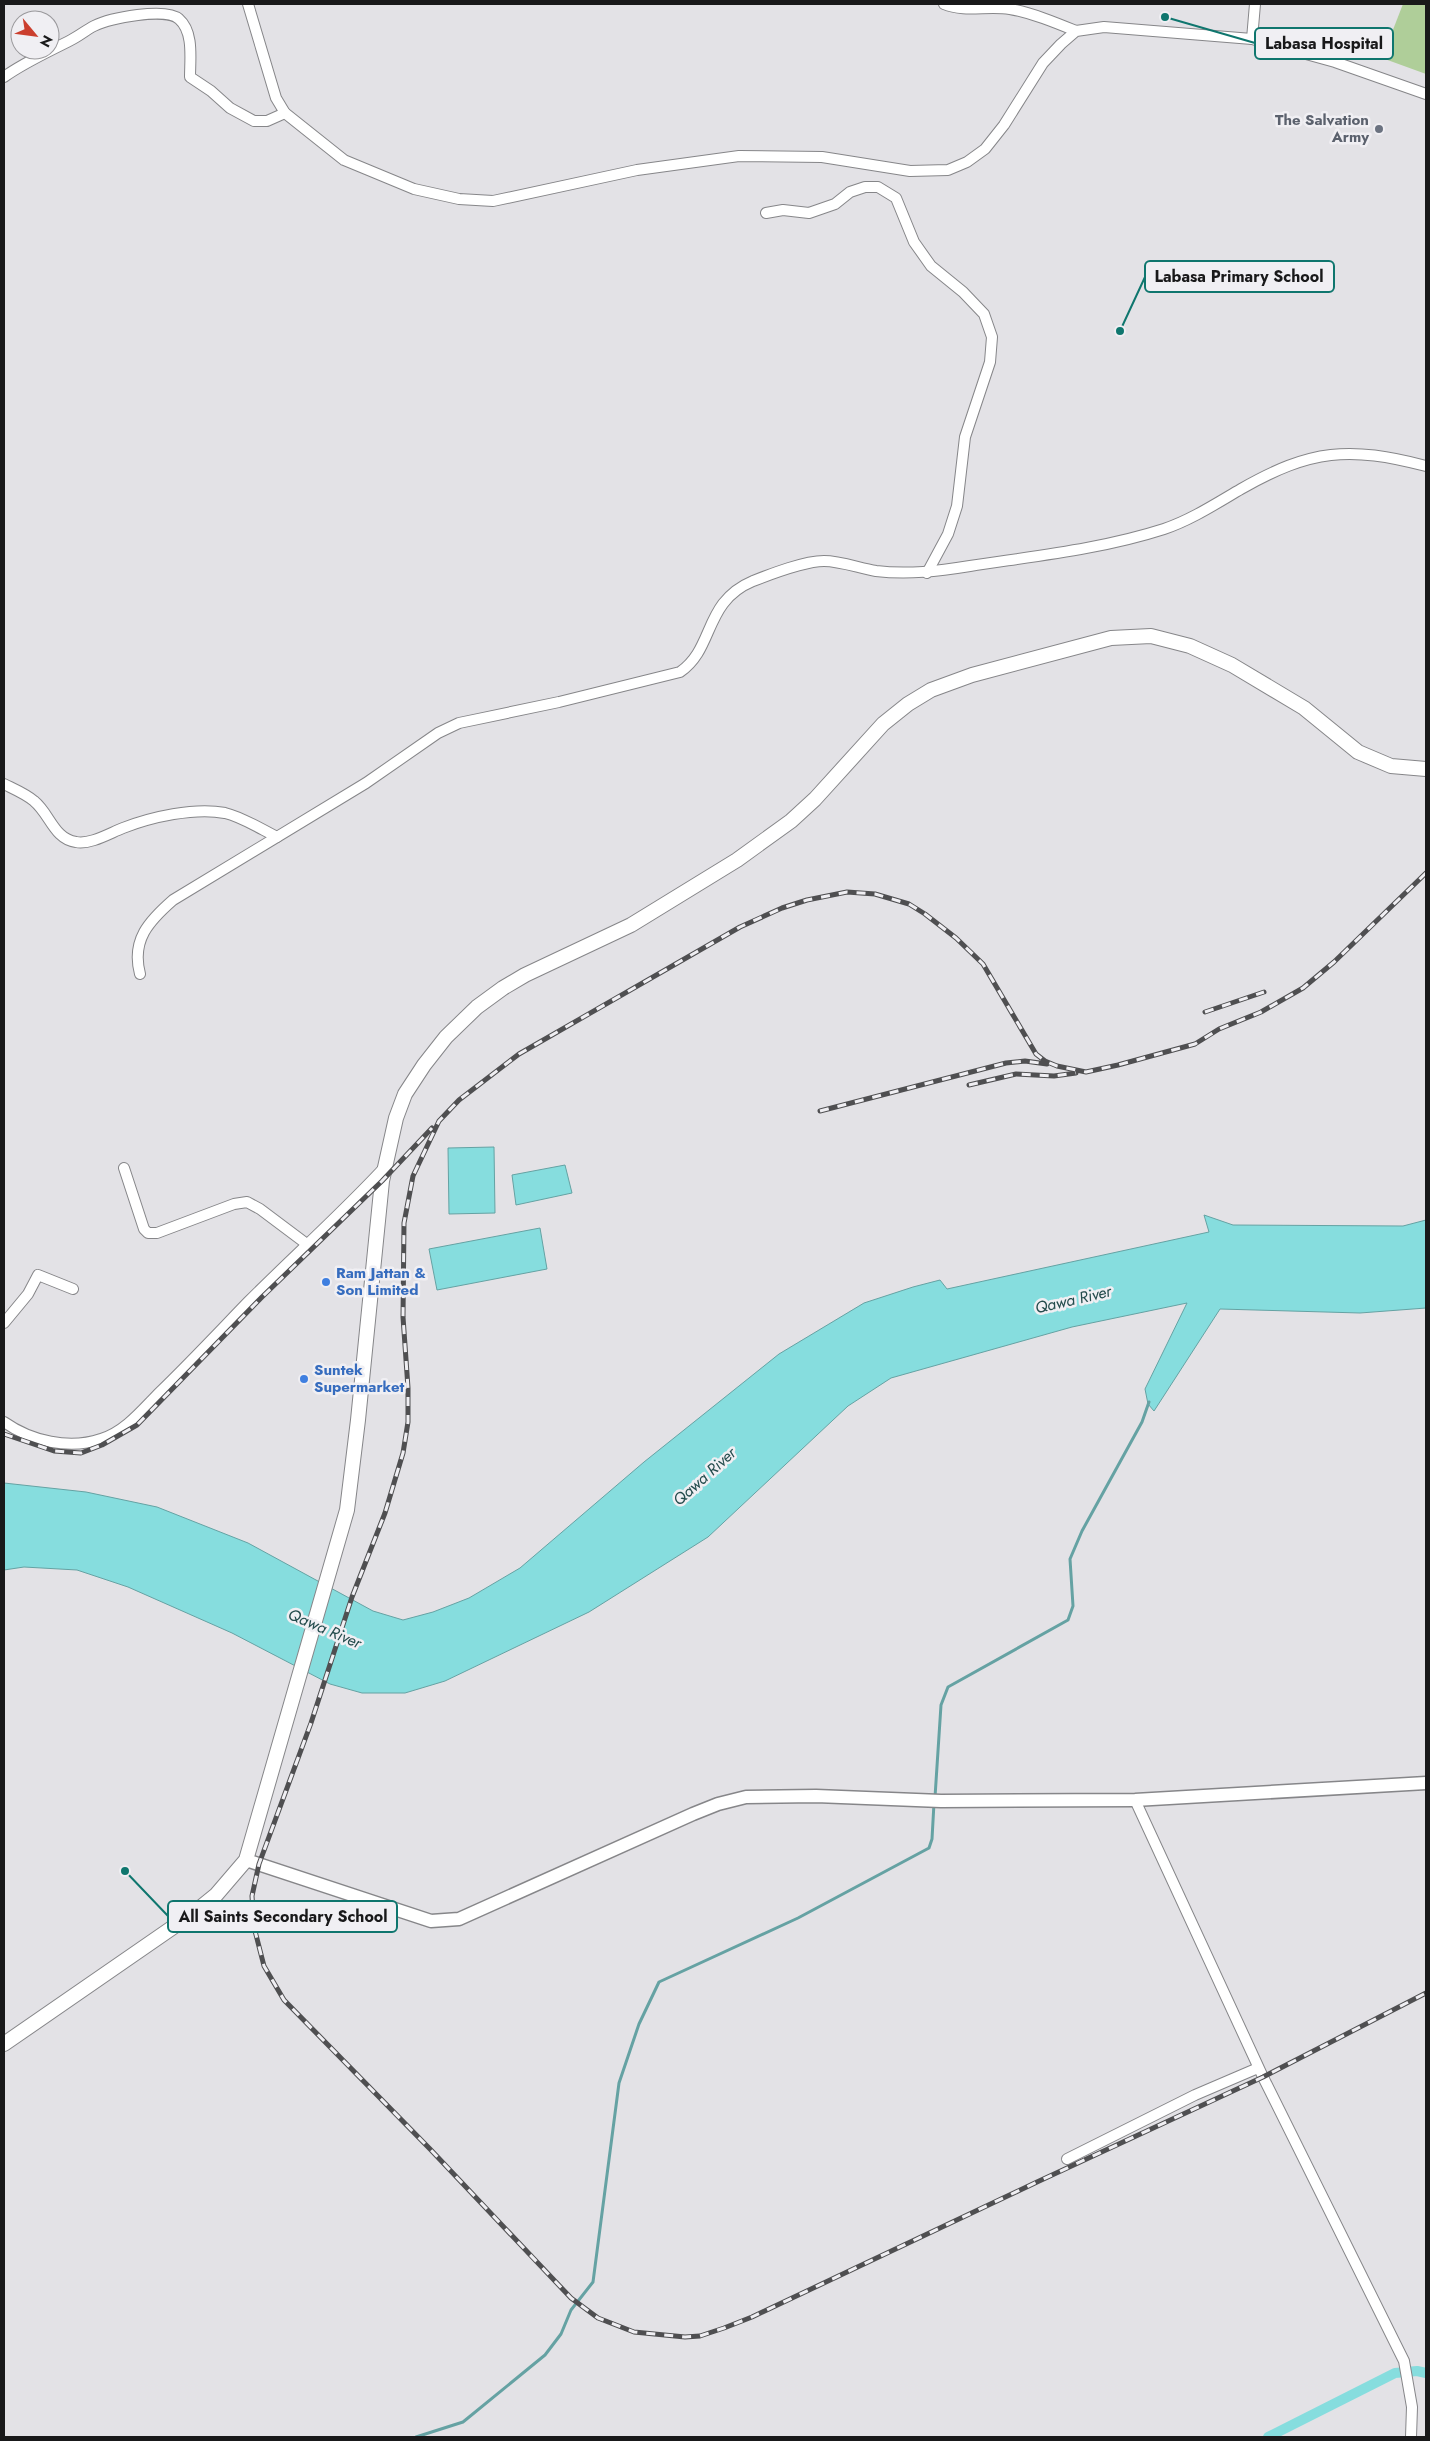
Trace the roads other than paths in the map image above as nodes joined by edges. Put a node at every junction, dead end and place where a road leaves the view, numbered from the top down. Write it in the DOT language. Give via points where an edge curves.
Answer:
graph roads {
  1 [pos="248,4"];
  2 [pos="944,4"];
  3 [pos="1255,4"];
  4 [pos="1076,31"];
  5 [pos="1252,39"];
  6 [pos="4,77"];
  7 [pos="1426,94"];
  8 [pos="285,113"];
  9 [pos="766,213"];
  10 [pos="1426,466"];
  11 [pos="927,573"];
  12 [pos="1426,768"];
  13 [pos="4,784"];
  14 [pos="277,837"];
  15 [pos="140,974"];
  16 [pos="124,1168"];
  17 [pos="383,1169"];
  18 [pos="308,1245"];
  19 [pos="73,1289"];
  20 [pos="4,1323"];
  21 [pos="4,1422"];
  22 [pos="1426,1783"];
  23 [pos="1135,1800"];
  24 [pos="246,1860"];
  25 [pos="4,2044"];
  26 [pos="1258,2068"];
  27 [pos="1067,2158"];
  28 [pos="1411,2437"];
  1 -- 8 [label="street" via="276,98"];
  2 -- 4 [label="street" via="956,8 1008,8"];
  3 -- 5 [label="street"];
  4 -- 5 [label="street" via="1104,27"];
  4 -- 8 [label="street" via="1043,63 985,149 948,170 892,169 822,157 739,156 637,170 494,201 459,199 414,189 344,160"];
  5 -- 7 [label="street" via="1335,62"];
  6 -- 8 [label="street" via="93,26 116,19 170,14 179,19 189,32 190,77 230,108 254,121 267,121"];
  9 -- 11 [label="street" via="783,210 809,213 835,204 850,192 878,187 896,198 914,242 931,266 984,314 992,337 990,362 965,437 957,506 948,534"];
  10 -- 11 [label="street" via="1386,455 1356,453 1310,457 1166,528 1047,554"];
  11 -- 14 [label="street" via="879,571 825,561 811,562 752,582 723,602 695,659 680,672 459,723 438,733 366,783"];
  12 -- 17 [label="main road" via="1390,766 1358,752 1304,708 1232,665 1190,646 1151,636 1110,638 962,678 932,690 901,709 883,724 815,799 791,821 737,860 631,925 525,975 477,1007 446,1037 405,1094"];
  13 -- 14 [label="street" via="34,800 63,838 77,843 126,827 202,810 227,814"];
  14 -- 15 [label="street" via="173,900 152,918 138,950"];
  16 -- 18 [label="street" via="148,1233 156,1234 247,1202"];
  17 -- 18 [label="street"];
  17 -- 24 [label="main road" via="346,1510"];
  18 -- 21 [label="street" via="119,1431 87,1443 57,1443 29,1436"];
  19 -- 20 [label="street" via="38,1275 28,1294"];
  22 -- 23 [label="street"];
  23 -- 24 [label="street" via="746,1797 718,1804 459,1919 450,1920 431,1921"];
  23 -- 26 [label="street"];
  24 -- 25 [label="main road" via="235,1876 195,1912"];
  26 -- 27 [label="street" via="1194,2095"];
  26 -- 28 [label="street" via="1404,2360 1412,2407"];
}
